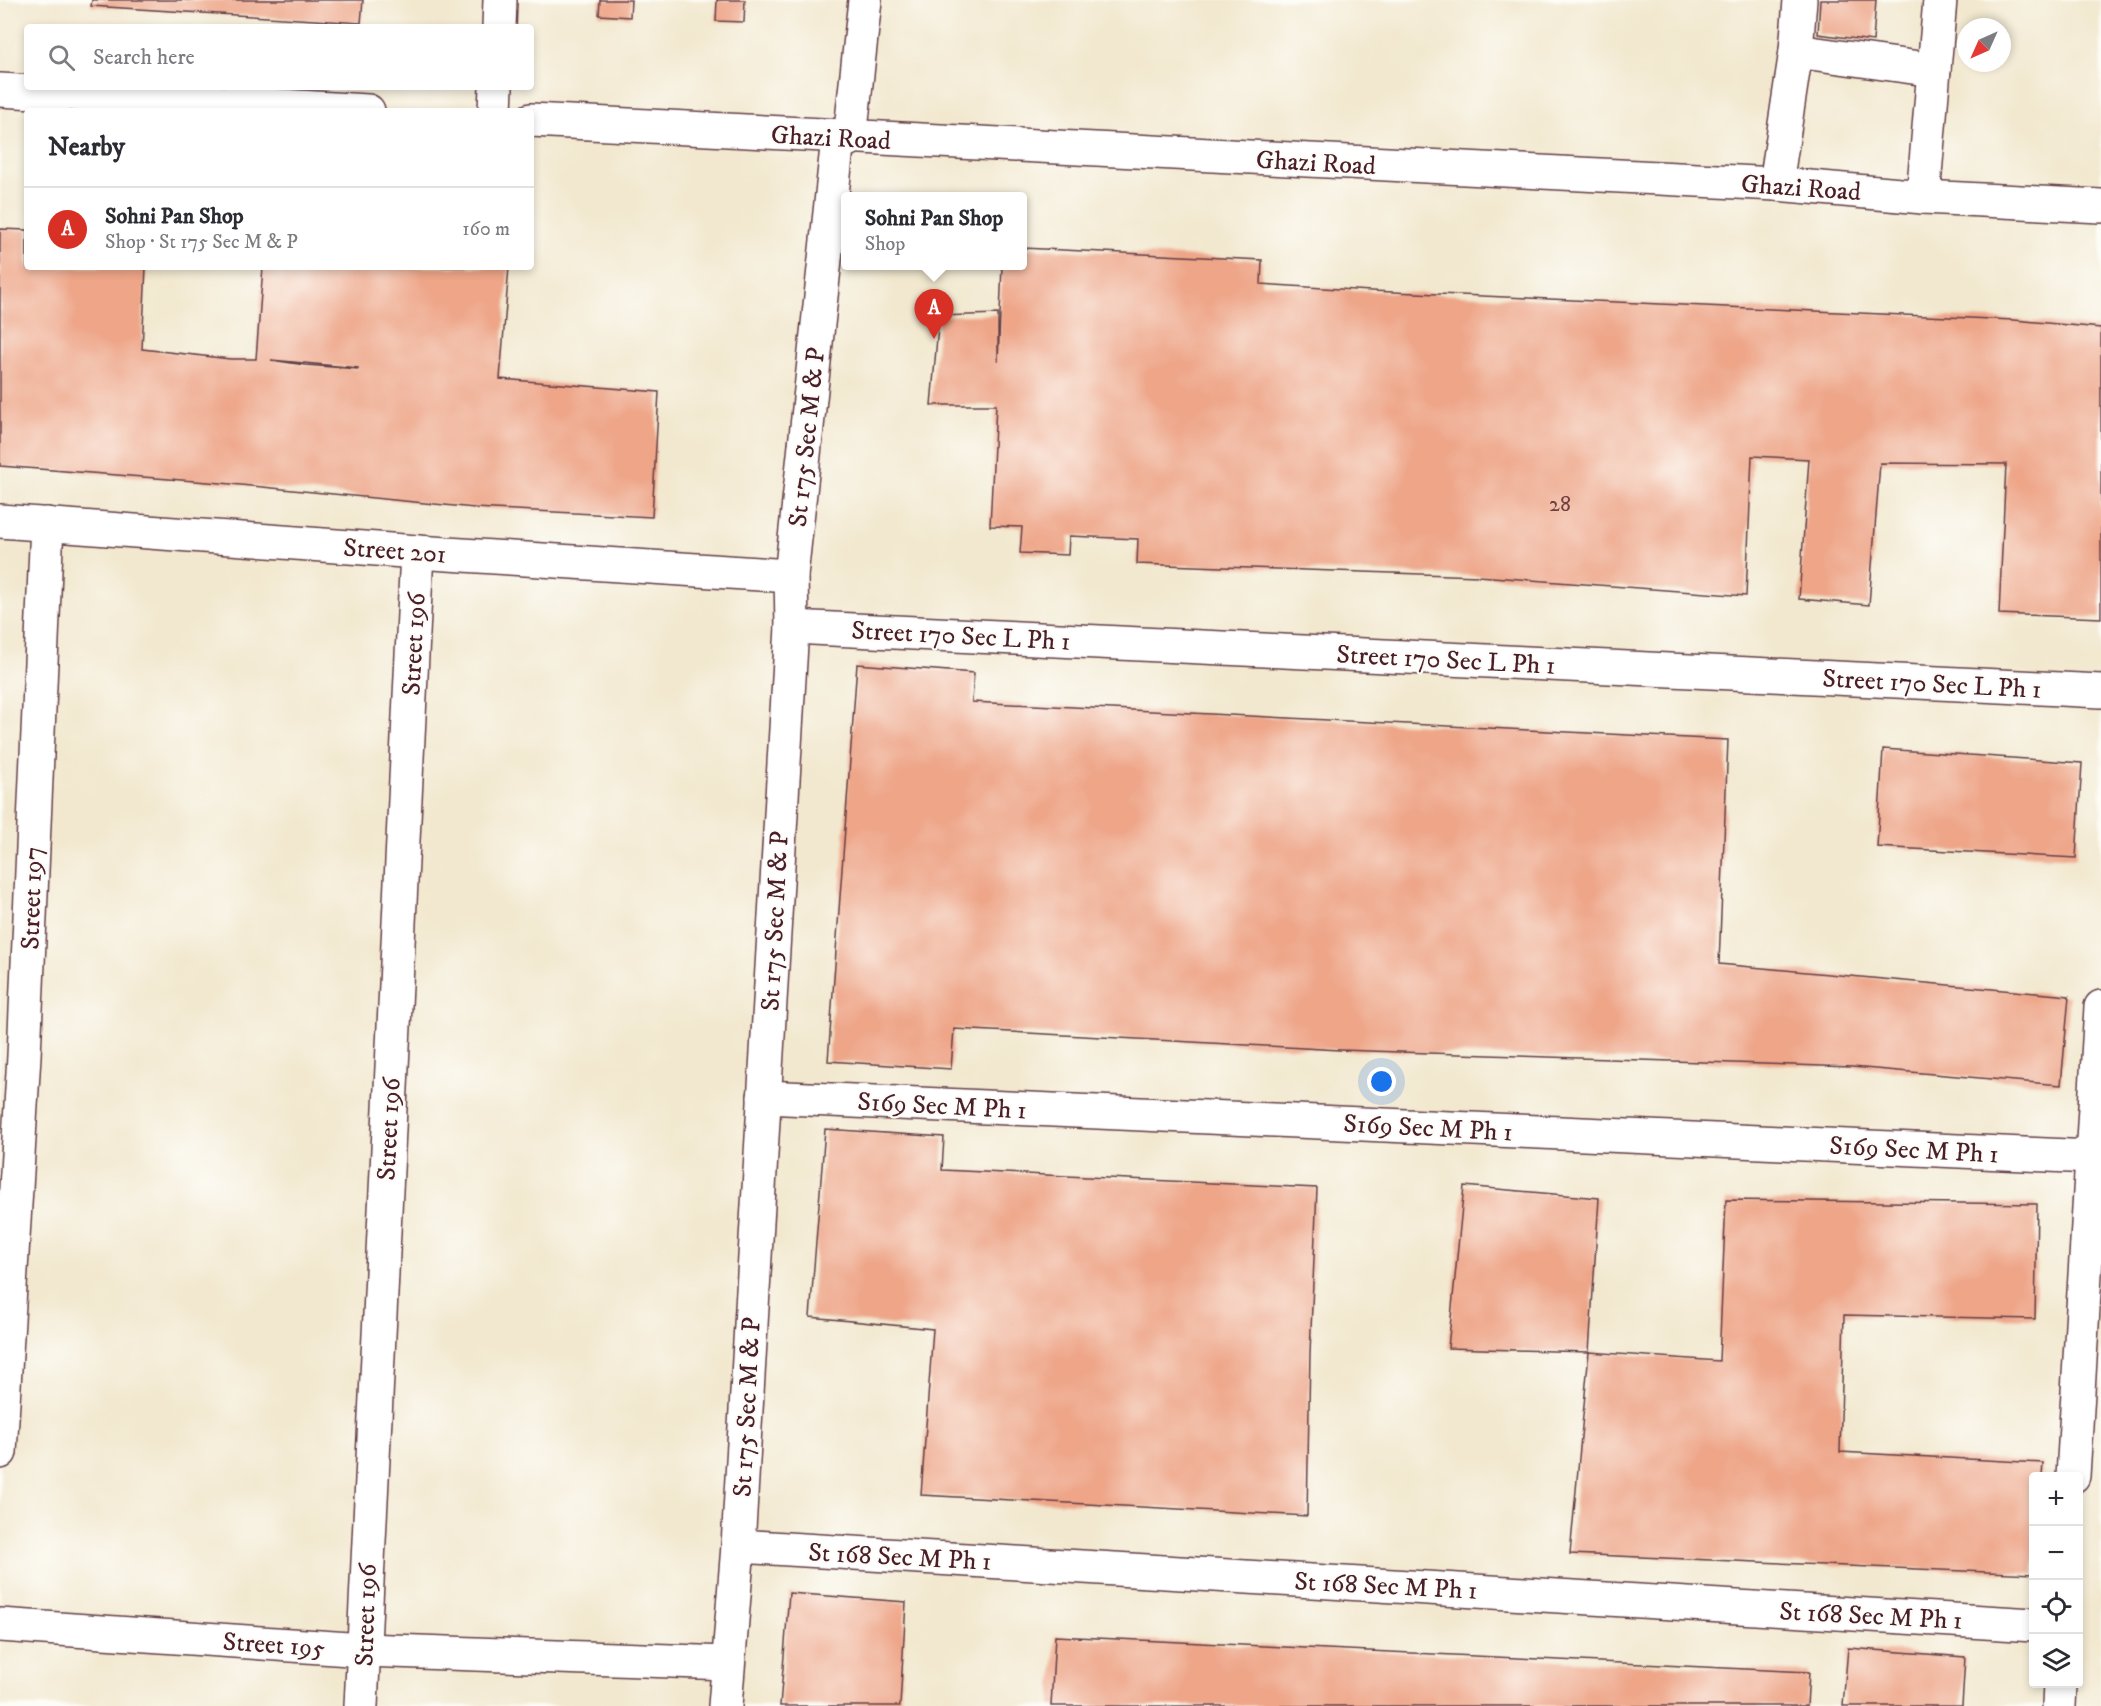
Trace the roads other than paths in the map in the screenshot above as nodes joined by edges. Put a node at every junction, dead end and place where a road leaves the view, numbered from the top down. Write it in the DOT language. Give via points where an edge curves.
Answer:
graph roads {
  1 [pos="500,0"];
  2 [pos="865,0"];
  3 [pos="1800,0"];
  4 [pos="1940,0"];
  5 [pos="499,24"];
  6 [pos="1796,51"];
  7 [pos="1934,70"];
  8 [pos="0,90"];
  9 [pos="496,90"];
  10 [pos="315,108"];
  11 [pos="495,108"];
  12 [pos="534,120"];
  13 [pos="844,138"];
  14 [pos="1776,184"];
  15 [pos="1923,197"];
  16 [pos="2101,206"];
  17 [pos="0,521"];
  18 [pos="47,524"];
  19 [pos="417,552"];
  20 [pos="791,576"];
  21 [pos="792,627"];
  22 [pos="2101,691"];
  23 [pos="2101,1007"];
  24 [pos="764,1097"];
  25 [pos="2092,1157"];
  26 [pos="0,1452"];
  27 [pos="2073,1472"];
  28 [pos="738,1546"];
  29 [pos="0,1625"];
  30 [pos="2029,1625"];
  31 [pos="364,1650"];
  32 [pos="728,1663"];
  33 [pos="2061,1688"];
  34 [pos="361,1706"];
  35 [pos="725,1706"];
  36 [pos="2059,1706"];
  1 -- 5 [label="street"];
  2 -- 13 [label="street, St 175 Sec M & P"];
  3 -- 6 [label="street"];
  4 -- 7 [label="street"];
  6 -- 7 [label="street"];
  6 -- 14 [label="street"];
  7 -- 15 [label="street"];
  8 -- 10 [label="street"];
  9 -- 11 [label="street"];
  12 -- 13 [label="street, Ghazi Road"];
  13 -- 14 [label="street, Ghazi Road"];
  13 -- 20 [label="street, St 175 Sec M & P"];
  14 -- 15 [label="street, Ghazi Road"];
  15 -- 16 [label="street, Ghazi Road"];
  17 -- 18 [label="street, Street 201"];
  18 -- 19 [label="street, Street 201"];
  18 -- 26 [label="street, Street 197" via="24,1056"];
  19 -- 20 [label="street, Street 201"];
  19 -- 31 [label="street, Street 196"];
  20 -- 21 [label="street, St 175 Sec M & P"];
  21 -- 22 [label="street, Street 170 Sec L Ph 1"];
  21 -- 24 [label="street, St 175 Sec M & P"];
  23 -- 25 [label="street"];
  24 -- 25 [label="street, S169 Sec M Ph 1"];
  24 -- 28 [label="street, St 175 Sec M & P"];
  25 -- 27 [label="street"];
  28 -- 30 [label="street, St 168 Sec M Ph 1"];
  28 -- 32 [label="street, St 175 Sec M & P"];
  29 -- 31 [label="street, Street 195"];
  31 -- 32 [label="street, Street 195"];
  31 -- 34 [label="street, Street 196"];
  32 -- 35 [label="street, St 175 Sec M & P"];
  33 -- 36 [label="street"];
}
